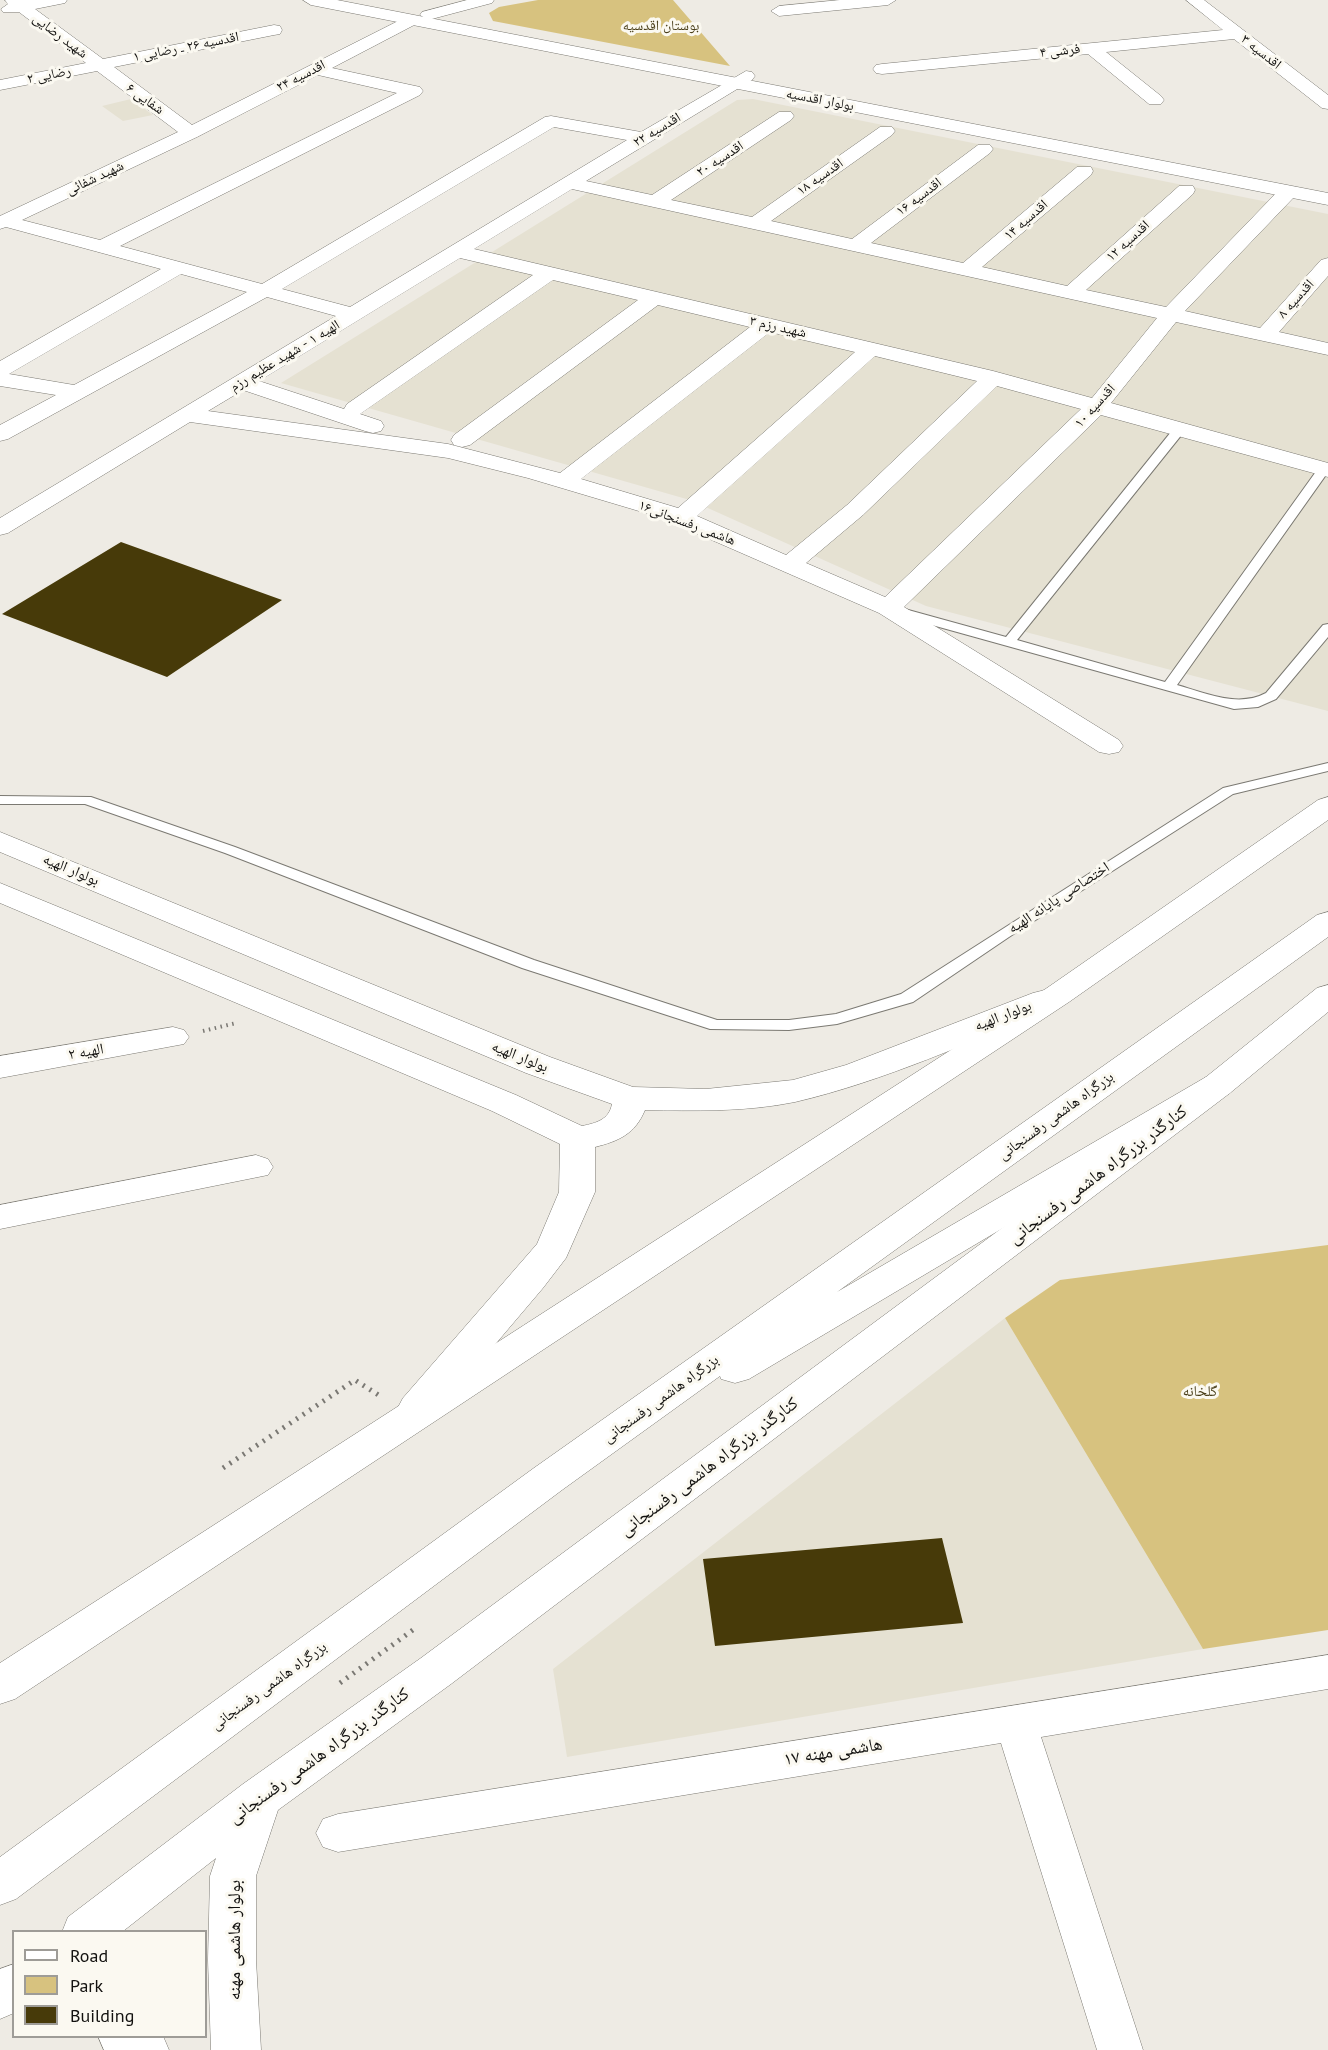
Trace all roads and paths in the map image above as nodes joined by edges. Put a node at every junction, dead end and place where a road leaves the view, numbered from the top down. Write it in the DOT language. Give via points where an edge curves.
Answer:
graph roads {
  1 [pos="59,0"];
  2 [pos="311,0"];
  3 [pos="352,0"];
  4 [pos="486,0"];
  5 [pos="888,0"];
  6 [pos="1194,0"];
  7 [pos="17,3"];
  8 [pos="0,11"];
  9 [pos="779,11"];
  10 [pos="420,17"];
  11 [pos="274,30"];
  12 [pos="1237,34"];
  13 [pos="1090,48"];
  14 [pos="99,65"];
  15 [pos="315,69"];
  16 [pos="882,69"];
  17 [pos="740,80"];
  18 [pos="0,85"];
  19 [pos="1155,100"];
  20 [pos="1328,104"];
  21 [pos="785,116"];
  22 [pos="886,131"];
  23 [pos="191,133"];
  24 [pos="644,138"];
  25 [pos="984,149"];
  26 [pos="1084,171"];
  27 [pos="569,183"];
  28 [pos="1186,190"];
  29 [pos="1328,190"];
  30 [pos="1289,191"];
  31 [pos="1328,199"];
  32 [pos="655,202"];
  33 [pos="2,222"];
  34 [pos="755,224"];
  35 [pos="855,246"];
  36 [pos="102,247"];
  37 [pos="457,251"];
  38 [pos="1328,264"];
  39 [pos="178,268"];
  40 [pos="967,270"];
  41 [pos="549,273"];
  42 [pos="264,291"];
  43 [pos="1071,293"];
  44 [pos="654,298"];
  45 [pos="353,314"];
  46 [pos="1171,314"];
  47 [pos="767,324"];
  48 [pos="1264,335"];
  49 [pos="871,349"];
  50 [pos="1328,349"];
  51 [pos="0,370"];
  52 [pos="993,378"];
  53 [pos="0,379"];
  54 [pos="241,382"];
  55 [pos="77,392"];
  56 [pos="1097,406"];
  57 [pos="355,409"];
  58 [pos="186,415"];
  59 [pos="1179,430"];
  60 [pos="0,434"];
  61 [pos="455,446"];
  62 [pos="1326,469"];
  63 [pos="564,481"];
  64 [pos="681,518"];
  65 [pos="0,528"];
  66 [pos="789,565"];
  67 [pos="888,609"];
  68 [pos="1328,628"];
  69 [pos="1010,642"];
  70 [pos="1170,685"];
  71 [pos="1109,746"];
  72 [pos="1328,767"];
  73 [pos="0,800"];
  74 [pos="1328,806"];
  75 [pos="0,841"];
  76 [pos="0,892"];
  77 [pos="1328,922"];
  78 [pos="1058,995"];
  79 [pos="1328,995"];
  80 [pos="286,1013"];
  81 [pos="173,1037"];
  82 [pos="0,1067"];
  83 [pos="1218,1085"];
  84 [pos="630,1098"];
  85 [pos="578,1138"];
  86 [pos="256,1167"];
  87 [pos="0,1217"];
  88 [pos="355,1380"];
  89 [pos="411,1416"];
  90 [pos="223,1468"];
  91 [pos="548,1479"];
  92 [pos="1328,1672"];
  93 [pos="0,1686"];
  94 [pos="1016,1723"];
  95 [pos="259,1798"];
  96 [pos="338,1833"];
  97 [pos="0,1884"];
  98 [pos="88,1930"];
  99 [pos="219,1959"];
  100 [pos="236,2050"];
  101 [pos="1120,2050"];
  1 -- 7 [label="street"];
  2 -- 10 [label="main road, بولوار اقدسیه"];
  3 -- 10 [label="main road, بولوار اقدسیه"];
  4 -- 10 [label="street, اقدسیه ۲۴"];
  5 -- 9 [label="street"];
  6 -- 12 [label="street, اقدسیه ۳"];
  7 -- 8 [label="street"];
  7 -- 14 [label="street, شهید رضایی"];
  10 -- 15 [label="street, اقدسیه ۲۴"];
  10 -- 17 [label="main road, بولوار اقدسیه"];
  11 -- 14 [label="street, اقدسیه ۲۶ ـ رضایی ۱"];
  12 -- 13 [label="street, فرشی ۴"];
  12 -- 20 [label="street, اقدسیه ۳"];
  13 -- 16 [label="street, فرشی ۴"];
  13 -- 19 [label="street"];
  14 -- 18 [label="street, رضایی ۲"];
  14 -- 23 [label="street, شفایی ۶"];
  15 -- 23 [label="street, اقدسیه ۲۴"];
  15 -- 36 [label="street" via="414,91"];
  17 -- 24 [label="street, اقدسیه ۲۲"];
  17 -- 29 [label="main road, بولوار اقدسیه"];
  17 -- 30 [label="main road, بولوار اقدسیه"];
  21 -- 32 [label="street, اقدسیه ۲۰"];
  22 -- 34 [label="street, اقدسیه ۱۸"];
  23 -- 33 [label="street, شهید شفائی"];
  24 -- 27 [label="street, اقدسیه ۲۲"];
  24 -- 42 [label="street" via="551,121"];
  25 -- 35 [label="street, اقدسیه ۱۶"];
  26 -- 40 [label="street, اقدسیه ۱۴"];
  27 -- 32 [label="street"];
  27 -- 37 [label="street, الهیه ۱ - شهید عظیم رزم"];
  28 -- 43 [label="street, اقدسیه ۱۲"];
  30 -- 31 [label="main road, بولوار اقدسیه"];
  30 -- 46 [label="street, اقدسیه ۱۰"];
  32 -- 34 [label="street"];
  33 -- 36 [label="street"];
  34 -- 35 [label="street"];
  35 -- 40 [label="street"];
  36 -- 39 [label="street"];
  37 -- 41 [label="street, شهید رزم ۳"];
  37 -- 45 [label="street, الهیه ۱ - شهید عظیم رزم"];
  38 -- 48 [label="street, اقدسیه ۸"];
  39 -- 42 [label="street"];
  39 -- 51 [label="street"];
  40 -- 43 [label="street"];
  41 -- 44 [label="street, شهید رزم ۳"];
  41 -- 57 [label="street"];
  42 -- 45 [label="street"];
  42 -- 55 [label="street"];
  43 -- 46 [label="street"];
  44 -- 47 [label="street, شهید رزم ۳"];
  44 -- 61 [label="street"];
  45 -- 54 [label="street, الهیه ۱ - شهید عظیم رزم"];
  46 -- 48 [label="street"];
  46 -- 56 [label="street, اقدسیه ۱۰"];
  47 -- 49 [label="street, شهید رزم ۳"];
  47 -- 63 [label="street"];
  48 -- 50 [label="street"];
  49 -- 52 [label="street, شهید رزم ۳"];
  49 -- 64 [label="street"];
  52 -- 56 [label="street, شهید رزم ۳"];
  52 -- 66 [label="street" via="855,510"];
  53 -- 55 [label="street"];
  54 -- 58 [label="street, الهیه ۱ - شهید عظیم رزم"];
  54 -- 61 [label="street"];
  55 -- 60 [label="street"];
  56 -- 59 [label="street, شهید رزم ۳"];
  56 -- 67 [label="street, اقدسیه ۱۰"];
  58 -- 61 [label="street, هاشمی رفسنجانی۱۶"];
  58 -- 65 [label="street, الهیه ۱ - شهید عظیم رزم"];
  59 -- 62 [label="street, شهید رزم ۳"];
  59 -- 69 [label="lane"];
  61 -- 63 [label="street, هاشمی رفسنجانی۱۶"];
  62 -- 70 [label="lane"];
  63 -- 64 [label="street, هاشمی رفسنجانی۱۶"];
  64 -- 66 [label="street, هاشمی رفسنجانی۱۶"];
  66 -- 67 [label="street, هاشمی رفسنجانی۱۶"];
  67 -- 69 [label="lane"];
  67 -- 71 [label="street, هاشمی رفسنجانی۱۶"];
  68 -- 70 [label="lane" via="1271,696 1258,703 1234,705"];
  69 -- 70 [label="lane"];
  72 -- 73 [label="lane, اختصاصی پایانه الهیه" via="1228,790 908,998 837,1018 789,1025 716,1025 528,964 230,850 86,800"];
  74 -- 78 [label="main road"];
  75 -- 84 [label="main road, بولوار الهیه" via="538,1065"];
  76 -- 80 [label="main road"];
  77 -- 91 [label="main road, بزرگراه هاشمی رفسنجانی"];
  78 -- 84 [label="main road, بولوار الهیه" via="858,1073 793,1091 706,1100"];
  78 -- 89 [label="main road"];
  79 -- 83 [label="main road, کنارگذر بزرگراه هاشمی رفسنجانی"];
  80 -- 81 [label="path"];
  80 -- 85 [label="main road" via="504,1103"];
  81 -- 82 [label="street, الهیه ۲"];
  83 -- 91 [label="main road"];
  83 -- 95 [label="main road, کنارگذر بزرگراه هاشمی رفسنجانی" via="436,1671"];
  84 -- 85 [label="main road" via="629,1113 618,1126 600,1135"];
  85 -- 89 [label="main road" via="577,1192 553,1249"];
  86 -- 87 [label="street"];
  88 -- 90 [label="path"];
  89 -- 93 [label="main road"];
  91 -- 97 [label="main road, بزرگراه هاشمی رفسنجانی"];
  92 -- 94 [label="street, هاشمی مهنه ۱۷"];
  94 -- 96 [label="street, هاشمی مهنه ۱۷"];
  94 -- 101 [label="street"];
  95 -- 98 [label="main road, کنارگذر بزرگراه هاشمی رفسنجانی"];
  95 -- 99 [label="main road, بولوار هاشمی مهنه" via="233,1876"];
  99 -- 100 [label="main road, بولوار هاشمی مهنه"];
}
